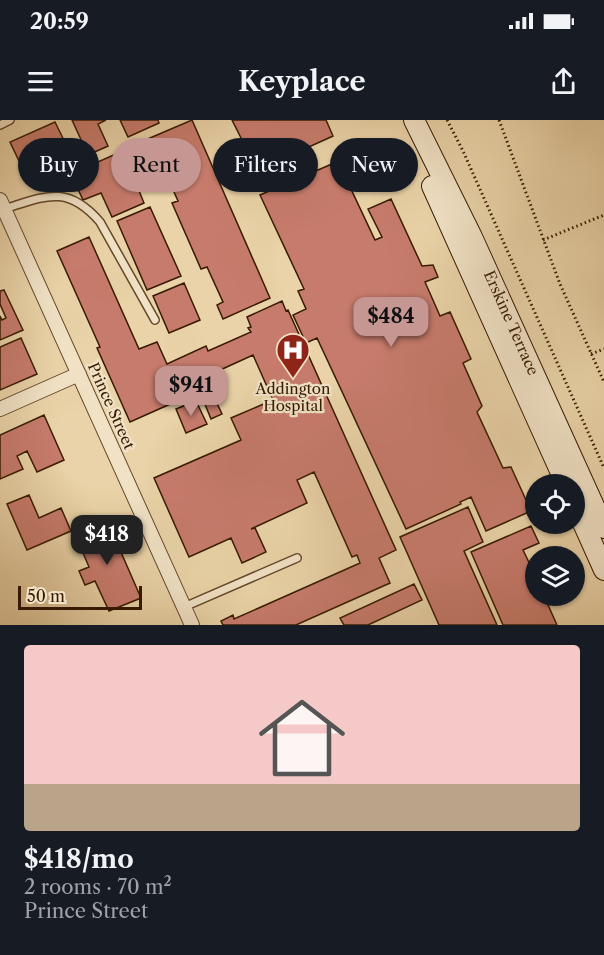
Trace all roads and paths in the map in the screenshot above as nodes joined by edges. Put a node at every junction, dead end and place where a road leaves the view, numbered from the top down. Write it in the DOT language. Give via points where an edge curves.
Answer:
graph roads {
  1 [pos="10,120"];
  2 [pos="402,120"];
  3 [pos="414,120"];
  4 [pos="447,120"];
  5 [pos="501,120"];
  6 [pos="0,124"];
  7 [pos="1,206"];
  8 [pos="604,215"];
  9 [pos="465,240"];
  10 [pos="543,240"];
  11 [pos="155,320"];
  12 [pos="604,349"];
  13 [pos="591,354"];
  14 [pos="79,374"];
  15 [pos="604,382"];
  16 [pos="0,409"];
  17 [pos="604,468"];
  18 [pos="562,474"];
  19 [pos="585,528"];
  20 [pos="604,528"];
  21 [pos="297,558"];
  22 [pos="604,570"];
  23 [pos="184,607"];
  24 [pos="192,625"];
  1 -- 6 [label="lane"];
  2 -- 9 [label="main road, Erskine Terrace"];
  3 -- 9 [label="main road, Erskine Terrace"];
  4 -- 17 [label="path"];
  5 -- 10 [label="path"];
  7 -- 11 [label="lane" via="55,195 90,210"];
  7 -- 14 [label="street, Prince Street"];
  8 -- 10 [label="path"];
  9 -- 18 [label="main road, Erskine Terrace"];
  9 -- 20 [label="main road, Erskine Terrace"];
  10 -- 13 [label="path"];
  12 -- 13 [label="path"];
  13 -- 15 [label="path"];
  14 -- 16 [label="street"];
  14 -- 23 [label="street, Prince Street"];
  19 -- 22 [label="main road"];
  21 -- 23 [label="lane"];
  23 -- 24 [label="street, Prince Street"];
}
